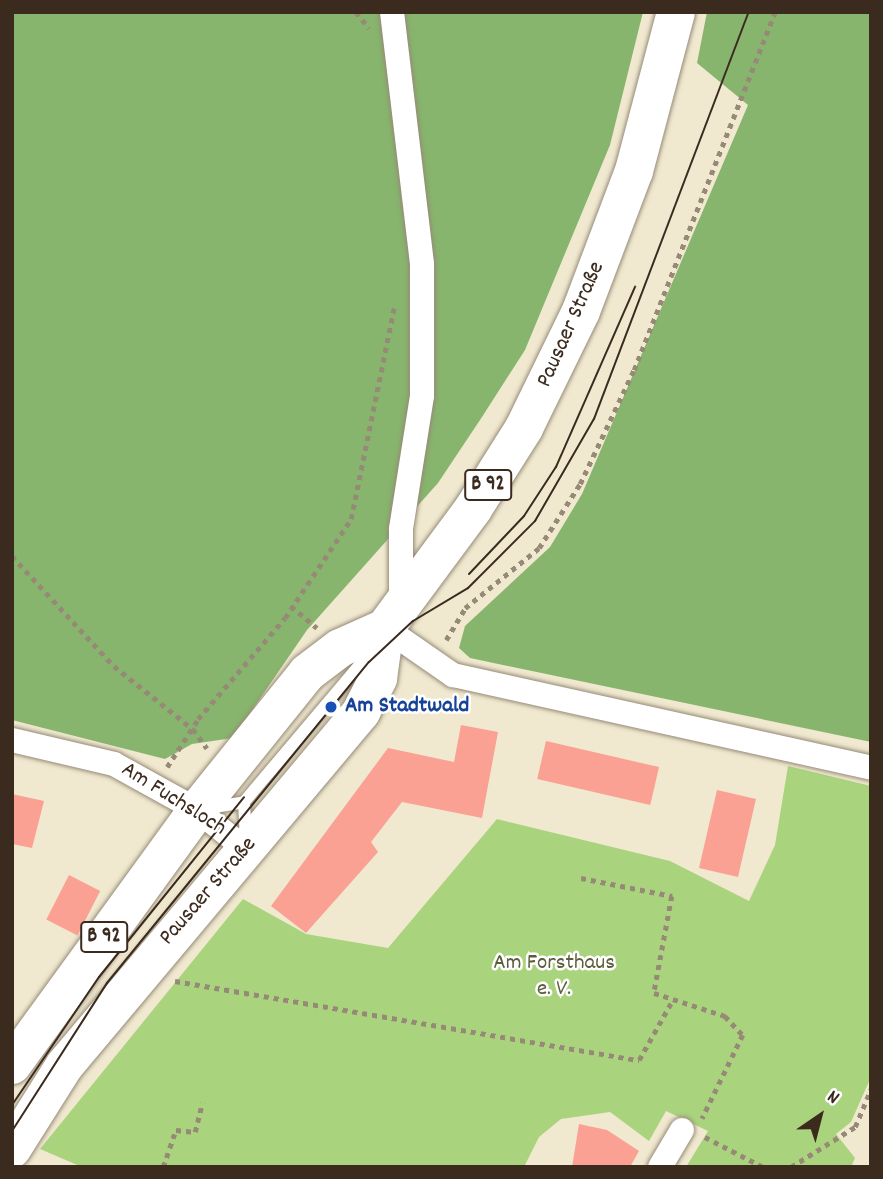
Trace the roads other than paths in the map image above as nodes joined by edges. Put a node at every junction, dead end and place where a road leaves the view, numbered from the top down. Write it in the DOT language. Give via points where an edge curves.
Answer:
graph roads {
  1 [pos="676,12"];
  2 [pos="381,21"];
  3 [pos="393,618"];
  4 [pos="12,740"];
  5 [pos="871,768"];
  6 [pos="244,802"];
  7 [pos="197,810"];
  8 [pos="247,850"];
  9 [pos="12,1065"];
  10 [pos="688,1133"];
  11 [pos="12,1149"];
  12 [pos="660,1167"];
  1 -- 3 [label="main road, Pausaer Straße / B 92" via="634,171 561,354 488,485"];
  2 -- 3 [label="street, Pausaer Straße" via="422,264 422,396 401,528"];
  3 -- 5 [label="street" via="432,663 453,675"];
  3 -- 6 [label="lane"];
  3 -- 7 [label="main road, B 92" via="307,673"];
  3 -- 8 [label="main road, Pausaer Straße / B 92" via="378,678 360,712"];
  4 -- 7 [label="street, Am Fuchsloch" via="114,764"];
  6 -- 7 [label="lane"];
  6 -- 8 [label="lane"];
  7 -- 8 [label="street, Am Fuchsloch"];
  7 -- 9 [label="main road, B 92"];
  8 -- 11 [label="main road, Pausaer Straße / B 92" via="65,1065"];
  10 -- 12 [label="street"];
}
